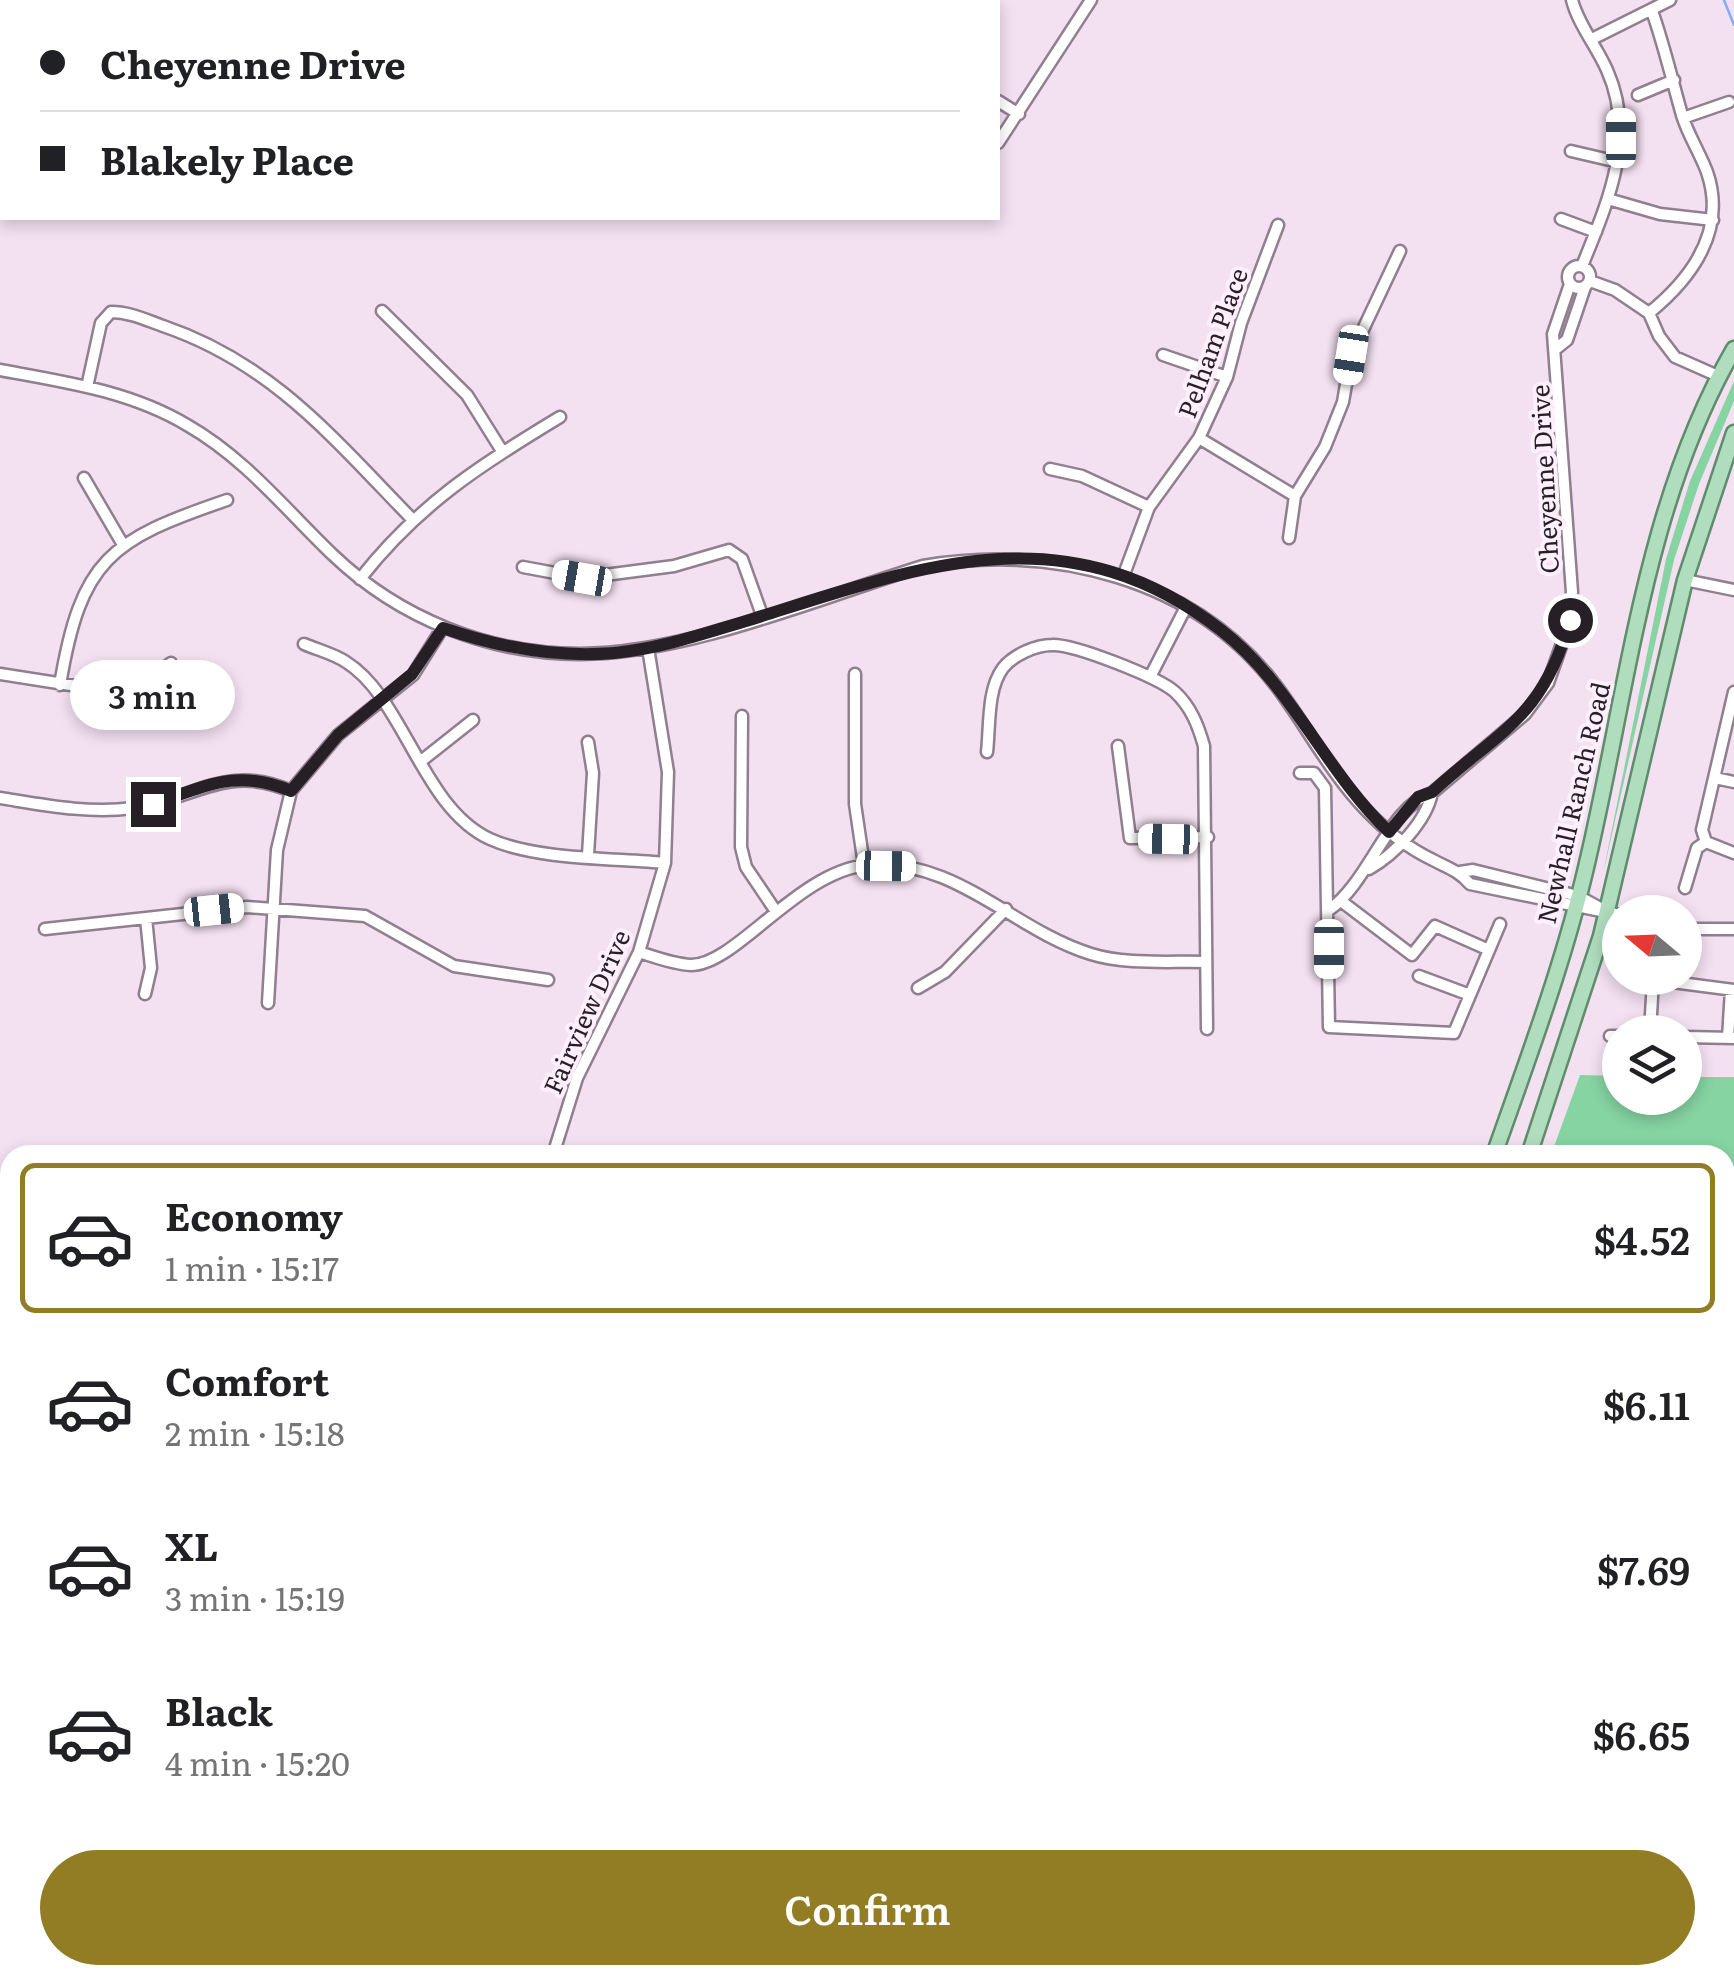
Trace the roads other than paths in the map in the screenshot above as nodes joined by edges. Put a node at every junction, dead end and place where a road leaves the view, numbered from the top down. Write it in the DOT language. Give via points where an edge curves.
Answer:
graph roads {
  1 [pos="1091,0"];
  2 [pos="1670,0"];
  3 [pos="1569,1"];
  4 [pos="1652,11"];
  5 [pos="1592,39"];
  6 [pos="1674,80"];
  7 [pos="1638,94"];
  8 [pos="1000,102"];
  9 [pos="1729,102"];
  10 [pos="1019,114"];
  11 [pos="1682,118"];
  12 [pos="1000,140"];
  13 [pos="1571,151"];
  14 [pos="1618,162"];
  15 [pos="1608,199"];
  16 [pos="1562,219"];
  17 [pos="1712,220"];
  18 [pos="1278,225"];
  19 [pos="1596,232"];
  20 [pos="1400,251"];
  21 [pos="1582,266"];
  22 [pos="1570,284"];
  23 [pos="1587,284"];
  24 [pos="382,311"];
  25 [pos="1649,313"];
  26 [pos="1557,348"];
  27 [pos="1734,348"];
  28 [pos="1163,354"];
  29 [pos="0,370"];
  30 [pos="1718,376"];
  31 [pos="1227,377"];
  32 [pos="87,387"];
  33 [pos="560,417"];
  34 [pos="1734,433"];
  35 [pos="1199,438"];
  36 [pos="502,451"];
  37 [pos="1050,470"];
  38 [pos="84,478"];
  39 [pos="1296,496"];
  40 [pos="227,500"];
  41 [pos="1149,508"];
  42 [pos="411,518"];
  43 [pos="1290,538"];
  44 [pos="122,544"];
  45 [pos="523,567"];
  46 [pos="1124,577"];
  47 [pos="360,579"];
  48 [pos="1685,580"];
  49 [pos="1734,590"];
  50 [pos="1186,607"];
  51 [pos="762,616"];
  52 [pos="443,628"];
  53 [pos="304,644"];
  54 [pos="648,648"];
  55 [pos="171,663"];
  56 [pos="0,674"];
  57 [pos="855,674"];
  58 [pos="1150,678"];
  59 [pos="60,685"];
  60 [pos="1734,692"];
  61 [pos="382,702"];
  62 [pos="1732,710"];
  63 [pos="742,716"];
  64 [pos="473,720"];
  65 [pos="588,742"];
  66 [pos="1118,746"];
  67 [pos="987,752"];
  68 [pos="420,762"];
  69 [pos="1300,773"];
  70 [pos="1715,778"];
  71 [pos="1734,782"];
  72 [pos="291,791"];
  73 [pos="1432,792"];
  74 [pos="0,798"];
  75 [pos="1389,832"];
  76 [pos="1208,838"];
  77 [pos="1402,840"];
  78 [pos="1706,842"];
  79 [pos="1734,853"];
  80 [pos="588,855"];
  81 [pos="665,863"];
  82 [pos="864,866"];
  83 [pos="1369,868"];
  84 [pos="1686,888"];
  85 [pos="1618,895"];
  86 [pos="1341,901"];
  87 [pos="1577,902"];
  88 [pos="273,909"];
  89 [pos="1006,909"];
  90 [pos="1602,909"];
  91 [pos="774,910"];
  92 [pos="1329,910"];
  93 [pos="146,918"];
  94 [pos="1500,924"];
  95 [pos="45,929"];
  96 [pos="1702,929"];
  97 [pos="1734,929"];
  98 [pos="1602,948"];
  99 [pos="1488,950"];
  100 [pos="639,952"];
  101 [pos="1205,962"];
  102 [pos="1419,976"];
  103 [pos="548,980"];
  104 [pos="1702,986"];
  105 [pos="918,988"];
  106 [pos="1732,990"];
  107 [pos="146,994"];
  108 [pos="1470,995"];
  109 [pos="268,1003"];
  110 [pos="1207,1029"];
  111 [pos="1702,1037"];
  112 [pos="1731,1038"];
  113 [pos="556,1145"];
  114 [pos="1497,1145"];
  115 [pos="1533,1145"];
  1 -- 10 [label="street"];
  2 -- 4 [label="street"];
  3 -- 5 [label="street"];
  4 -- 5 [label="street"];
  4 -- 6 [label="street"];
  5 -- 14 [label="street" via="1621,110"];
  6 -- 7 [label="street"];
  6 -- 11 [label="street"];
  8 -- 10 [label="street"];
  9 -- 11 [label="street"];
  10 -- 12 [label="street"];
  11 -- 17 [label="street" via="1714,196"];
  13 -- 14 [label="street"];
  14 -- 15 [label="street"];
  15 -- 17 [label="street"];
  15 -- 19 [label="street"];
  16 -- 19 [label="street"];
  17 -- 25 [label="street" via="1684,281"];
  18 -- 31 [label="street, Pelham Place"];
  19 -- 21 [label="street"];
  20 -- 39 [label="street" via="1351,355 1343,402 1325,447"];
  21 -- 22 [label="street, Cheyenne Drive" via="1570,270"];
  21 -- 23 [label="street" via="1590,273"];
  22 -- 23 [label="street"];
  22 -- 26 [label="street, Cheyenne Drive" via="1553,334"];
  23 -- 25 [label="street" via="1614,290"];
  23 -- 26 [label="street, Cheyenne Drive"];
  24 -- 36 [label="street" via="467,396"];
  25 -- 30 [label="street" via="1676,357"];
  26 -- 73 [label="street, Cheyenne Drive" via="1572,592 1562,648 1525,714"];
  27 -- 30 [label="main road, Newhall Ranch Road"];
  28 -- 31 [label="street"];
  29 -- 32 [label="street"];
  30 -- 87 [label="main road, Newhall Ranch Road" via="1664,513"];
  31 -- 35 [label="street, Pelham Place"];
  32 -- 42 [label="street" via="101,322 112,312 198,338 293,397"];
  32 -- 47 [label="street" via="154,407 228,452"];
  33 -- 36 [label="street"];
  34 -- 48 [label="main road"];
  35 -- 39 [label="street"];
  35 -- 41 [label="street, Pelham Place"];
  36 -- 42 [label="street"];
  37 -- 41 [label="street" via="1082,476"];
  38 -- 44 [label="street"];
  39 -- 43 [label="street"];
  40 -- 44 [label="street"];
  41 -- 46 [label="street, Pelham Place"];
  42 -- 47 [label="street"];
  44 -- 59 [label="street" via="80,600"];
  45 -- 51 [label="street" via="582,578 674,566 729,550 742,560"];
  46 -- 50 [label="street"];
  46 -- 51 [label="street" via="1038,558 970,558"];
  47 -- 52 [label="street"];
  48 -- 49 [label="street"];
  48 -- 85 [label="main road"];
  50 -- 58 [label="street"];
  50 -- 75 [label="street" via="1220,629 1276,684 1340,777"];
  51 -- 54 [label="street"];
  52 -- 54 [label="street" via="534,651"];
  52 -- 61 [label="street" via="412,674"];
  53 -- 61 [label="street" via="349,663"];
  54 -- 81 [label="street, Fairview Drive" via="668,772"];
  55 -- 59 [label="street" via="139,688"];
  56 -- 59 [label="street"];
  57 -- 82 [label="street" via="855,804"];
  58 -- 67 [label="street" via="1055,644 1036,647 1003,668"];
  58 -- 76 [label="street" via="1188,706 1204,746"];
  60 -- 62 [label="street"];
  61 -- 68 [label="street"];
  61 -- 72 [label="street" via="338,735"];
  62 -- 70 [label="street"];
  63 -- 91 [label="street" via="741,847"];
  64 -- 68 [label="street"];
  65 -- 80 [label="street"];
  66 -- 76 [label="street" via="1130,838"];
  68 -- 80 [label="street" via="445,802 488,838"];
  69 -- 92 [label="street" via="1314,773 1325,788"];
  70 -- 71 [label="street"];
  70 -- 78 [label="street" via="1702,830"];
  72 -- 74 [label="street" via="236,778 153,804 101,810"];
  72 -- 88 [label="street"];
  73 -- 75 [label="street, Cheyenne Drive" via="1418,797"];
  73 -- 77 [label="street, Cheyenne Drive" via="1425,814"];
  75 -- 77 [label="street"];
  75 -- 83 [label="street, Cheyenne Drive"];
  76 -- 101 [label="street"];
  77 -- 83 [label="street, Cheyenne Drive"];
  77 -- 87 [label="street" via="1460,872 1473,870"];
  78 -- 79 [label="street"];
  78 -- 84 [label="street" via="1697,848"];
  80 -- 81 [label="street"];
  81 -- 100 [label="street, Fairview Drive"];
  82 -- 89 [label="street" via="946,875"];
  82 -- 91 [label="street" via="816,881"];
  83 -- 86 [label="street"];
  86 -- 92 [label="street"];
  86 -- 99 [label="street" via="1412,955 1435,926"];
  87 -- 90 [label="street"];
  87 -- 114 [label="main road, Newhall Ranch Road"];
  88 -- 93 [label="street"];
  88 -- 103 [label="street" via="365,916 454,966"];
  88 -- 109 [label="street"];
  89 -- 101 [label="street" via="1092,954"];
  89 -- 105 [label="street" via="945,972"];
  91 -- 100 [label="street" via="724,954 694,965"];
  92 -- 108 [label="street" via="1329,1027 1454,1033"];
  93 -- 95 [label="street"];
  93 -- 107 [label="street"];
  94 -- 99 [label="street"];
  96 -- 97 [label="street"];
  98 -- 115 [label="main road"];
  99 -- 108 [label="street"];
  100 -- 113 [label="street, Fairview Drive" via="576,1078"];
  101 -- 110 [label="street"];
  102 -- 108 [label="street"];
  104 -- 106 [label="street"];
  106 -- 112 [label="street"];
  111 -- 112 [label="street"];
}
